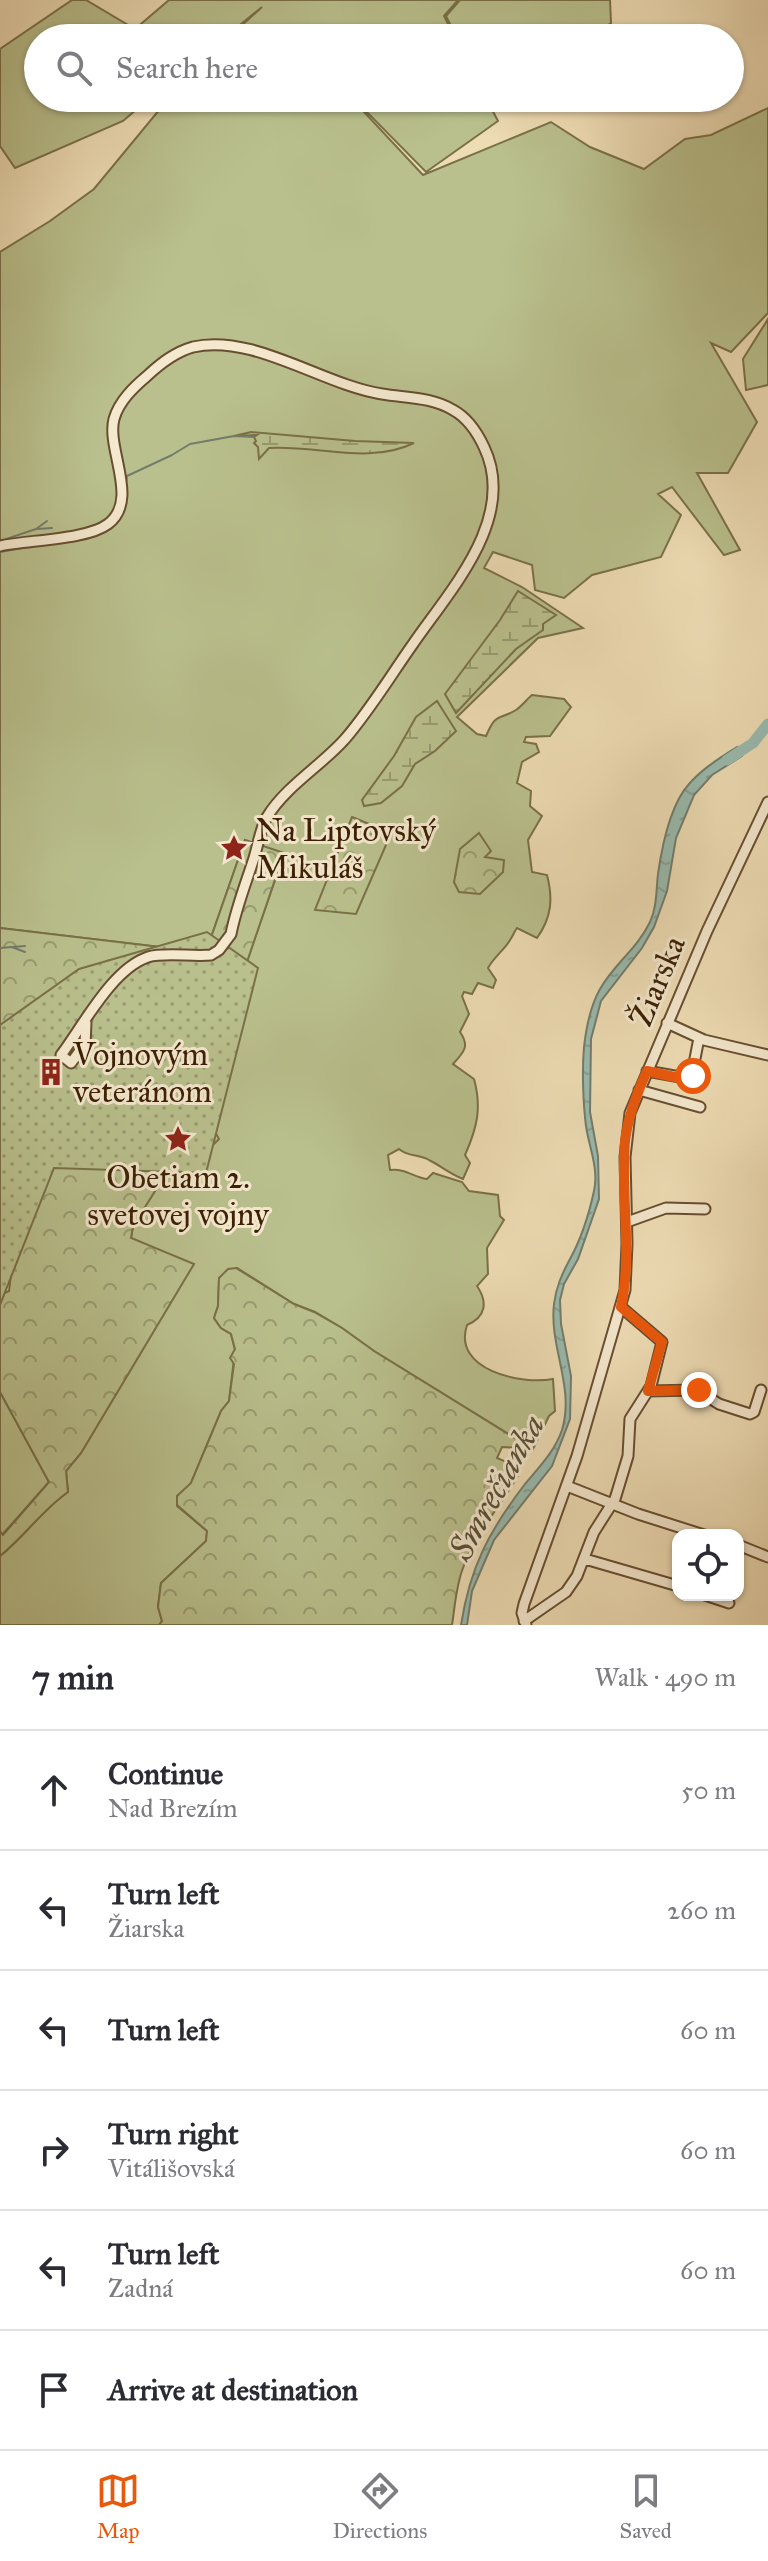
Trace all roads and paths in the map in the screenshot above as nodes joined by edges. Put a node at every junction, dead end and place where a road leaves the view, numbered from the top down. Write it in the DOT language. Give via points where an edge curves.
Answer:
graph roads {
  1 [pos="0,546"];
  2 [pos="768,802"];
  3 [pos="86,1023"];
  4 [pos="667,1023"];
  5 [pos="699,1038"];
  6 [pos="768,1055"];
  7 [pos="647,1071"];
  8 [pos="639,1090"];
  9 [pos="700,1107"];
  10 [pos="705,1209"];
  11 [pos="627,1222"];
  12 [pos="621,1307"];
  13 [pos="761,1390"];
  14 [pos="648,1391"];
  15 [pos="567,1486"];
  16 [pos="612,1504"];
  17 [pos="686,1529"];
  18 [pos="744,1547"];
  19 [pos="768,1557"];
  20 [pos="585,1559"];
  21 [pos="672,1584"];
  22 [pos="723,1601"];
  23 [pos="729,1603"];
  24 [pos="525,1623"];
  1 -- 3 [label="street" via="89,533 109,524 121,496 112,437 118,407 167,359 198,346 241,349 361,390 442,404 472,427 492,472 492,505 482,538 458,579 345,739 266,819 226,942 211,955 151,956 136,963 111,986"];
  2 -- 4 [label="street, Žiarska"];
  4 -- 5 [label="street"];
  4 -- 7 [label="street, Žiarska"];
  5 -- 6 [label="street"];
  5 -- 7 [label="street" via="691,1079"];
  7 -- 8 [label="street, Žiarska"];
  8 -- 9 [label="street"];
  8 -- 11 [label="street, Žiarska" via="625,1142"];
  10 -- 11 [label="street" via="666,1208"];
  11 -- 12 [label="street, Žiarska"];
  12 -- 14 [label="street" via="662,1342"];
  12 -- 15 [label="street, Žiarska"];
  13 -- 14 [label="street" via="750,1414 697,1390"];
  14 -- 16 [label="street" via="630,1419 628,1456"];
  15 -- 16 [label="street"];
  15 -- 24 [label="street, Žiarska" via="524,1604"];
  16 -- 17 [label="street"];
  16 -- 20 [label="street"];
  18 -- 19 [label="street"];
  20 -- 21 [label="street"];
  20 -- 24 [label="street" via="566,1592"];
  22 -- 23 [label="street"];
}
